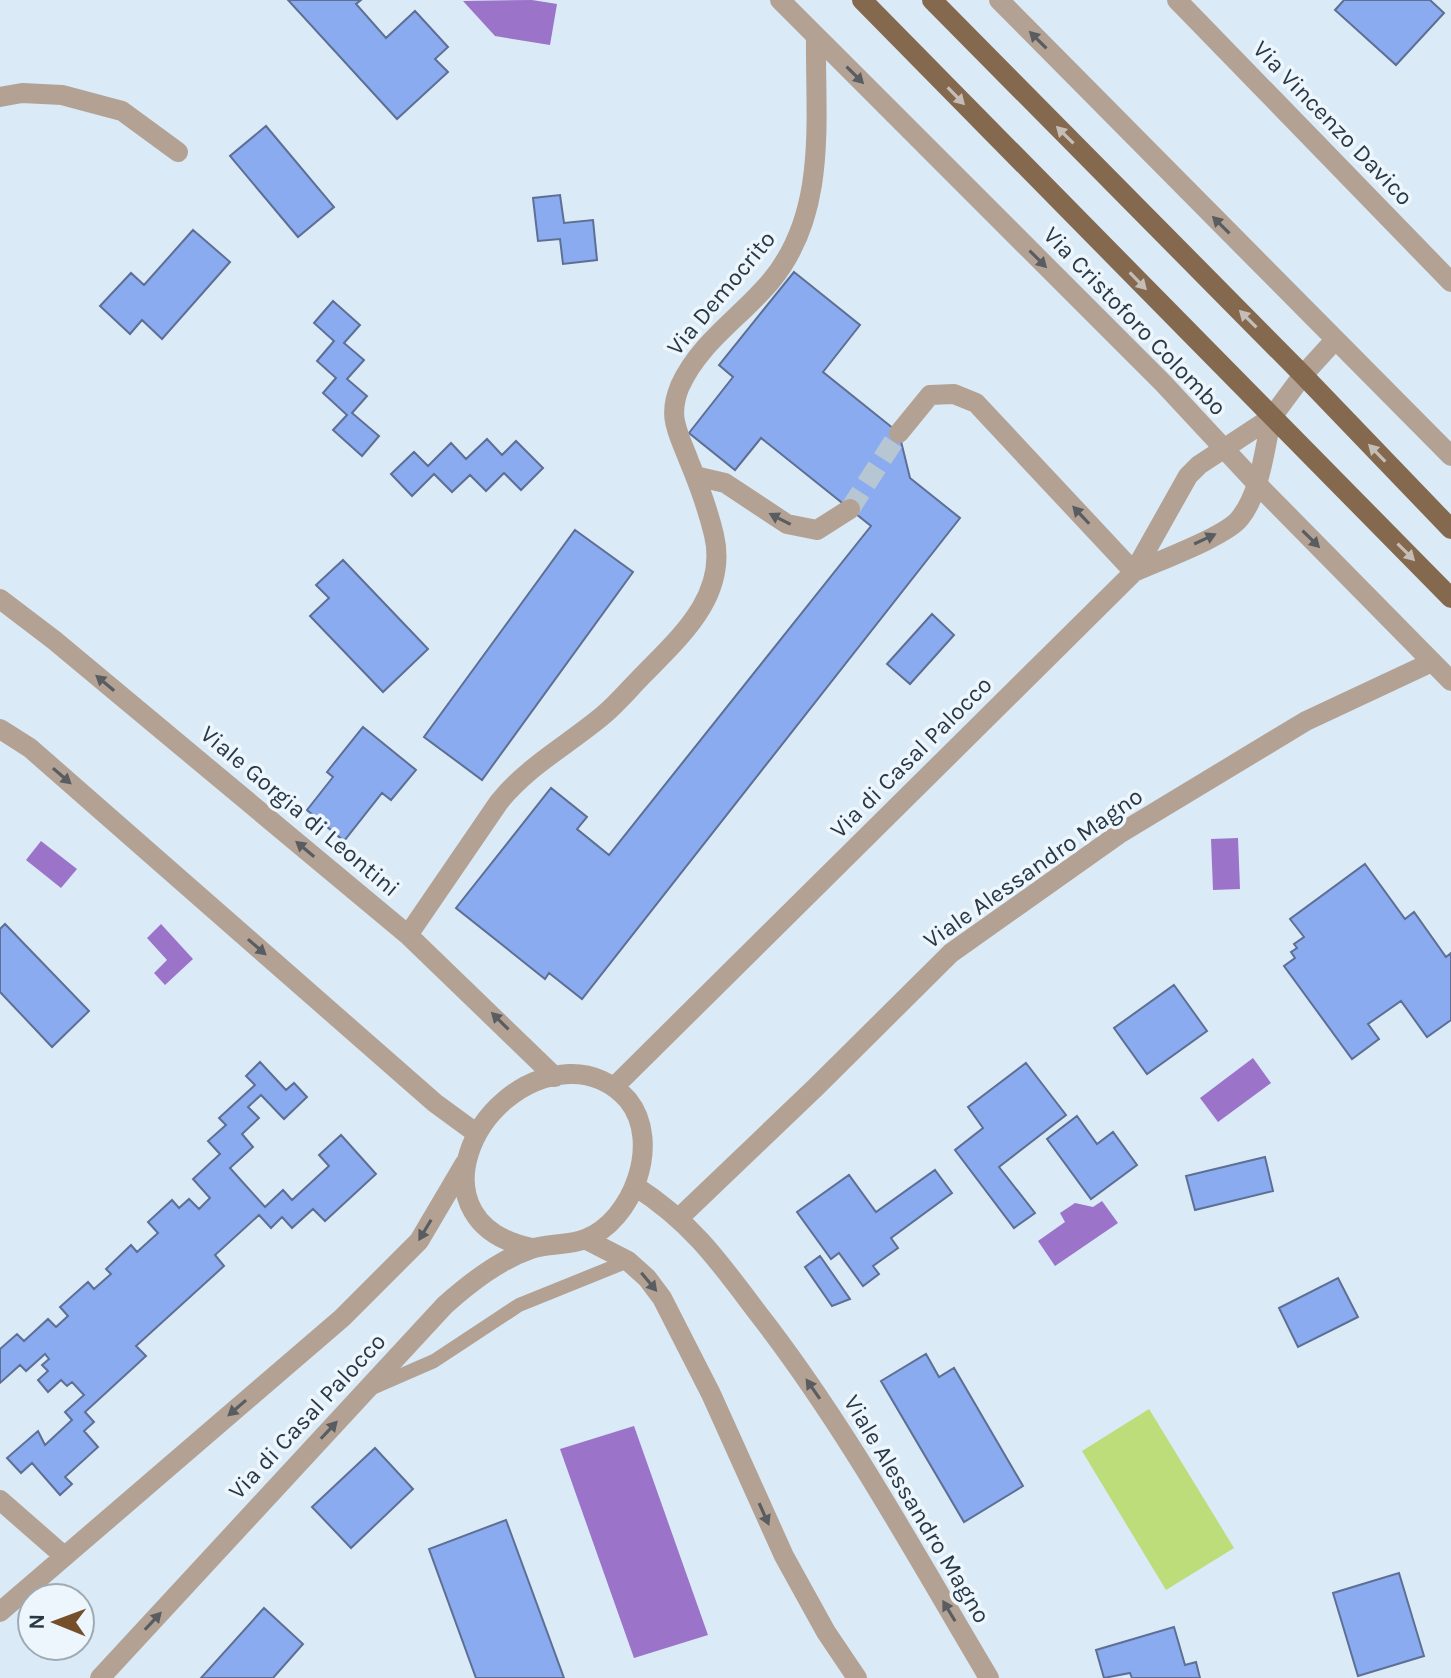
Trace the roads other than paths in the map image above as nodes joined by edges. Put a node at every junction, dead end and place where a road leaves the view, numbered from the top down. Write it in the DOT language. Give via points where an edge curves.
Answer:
graph roads {
  1 [pos="780,0"];
  2 [pos="862,0"];
  3 [pos="932,0"];
  4 [pos="999,0"];
  5 [pos="1177,0"];
  6 [pos="816,37"];
  7 [pos="0,97"];
  8 [pos="178,152"];
  9 [pos="1451,282"];
  10 [pos="1335,340"];
  11 [pos="1303,375"];
  12 [pos="1272,417"];
  13 [pos="899,433"];
  14 [pos="1224,449"];
  15 [pos="1451,456"];
  16 [pos="695,476"];
  17 [pos="1256,483"];
  18 [pos="850,509"];
  19 [pos="1451,529"];
  20 [pos="1134,572"];
  21 [pos="1451,598"];
  22 [pos="0,599"];
  23 [pos="1432,662"];
  24 [pos="1451,681"];
  25 [pos="0,729"];
  26 [pos="408,935"];
  27 [pos="555,1077"];
  28 [pos="614,1087"];
  29 [pos="476,1133"];
  30 [pos="465,1163"];
  31 [pos="635,1186"];
  32 [pos="679,1218"];
  33 [pos="585,1239"];
  34 [pos="532,1248"];
  35 [pos="628,1261"];
  36 [pos="365,1391"];
  37 [pos="0,1500"];
  38 [pos="64,1556"];
  39 [pos="0,1612"];
  40 [pos="100,1678"];
  41 [pos="857,1678"];
  42 [pos="989,1678"];
  1 -- 6 [label="street, Via Cristoforo Colombo"];
  2 -- 12 [label="main road, Via Cristoforo Colombo, one-way"];
  11 -- 3 [label="main road, one-way"];
  10 -- 4 [label="street, one-way"];
  5 -- 9 [label="street, Via Vincenzo Davico"];
  6 -- 14 [label="street, Via Cristoforo Colombo, one-way"];
  6 -- 16 [label="street, Via Democrito" via="815,166 806,221 786,262 710,342 680,388 674,423"];
  7 -- 8 [label="street" via="62,95 122,111"];
  10 -- 11 [label="street"];
  10 -- 15 [label="street"];
  11 -- 12 [label="street"];
  19 -- 11 [label="main road, one-way"];
  12 -- 14 [label="street, Via di Casal Palocco"];
  12 -- 17 [label="street"];
  12 -- 21 [label="main road, Via Cristoforo Colombo, one-way"];
  20 -- 13 [label="street, one-way" via="976,403 954,394 930,395"];
  14 -- 17 [label="street, Via Cristoforo Colombo"];
  14 -- 20 [label="street, Via di Casal Palocco" via="1188,476"];
  18 -- 16 [label="street, one-way" via="817,530 787,524 725,483"];
  16 -- 26 [label="street, Via Democrito" via="715,539 715,573 703,607 682,636 602,716 515,782"];
  20 -- 17 [label="street, one-way" via="1233,526"];
  17 -- 23 [label="street, Via Cristoforo Colombo, one-way"];
  20 -- 28 [label="street, Via di Casal Palocco"];
  26 -- 22 [label="street, Viale Gorgia di Leontini, one-way"];
  23 -- 24 [label="street, Via Cristoforo Colombo"];
  23 -- 32 [label="street, Viale Alessandro Magno" via="1306,721 1132,826 951,953"];
  25 -- 29 [label="street, one-way" via="30,748 435,1103"];
  27 -- 26 [label="street, Viale Gorgia di Leontini, one-way"];
  27 -- 28 [label="street" via="583,1075"];
  27 -- 29 [label="street" via="509,1099"];
  28 -- 31 [label="street" via="640,1125"];
  29 -- 30 [label="street"];
  30 -- 34 [label="street" via="466,1192 476,1217 501,1239"];
  30 -- 38 [label="street, Via di Casal Palocco, one-way" via="419,1241 342,1318"];
  31 -- 32 [label="street, Viale Alessandro Magno"];
  31 -- 33 [label="street" via="615,1217"];
  42 -- 32 [label="street, Viale Alessandro Magno, one-way" via="831,1414 761,1316"];
  33 -- 34 [label="street, Via di Casal Palocco"];
  33 -- 35 [label="street"];
  34 -- 36 [label="street, Via di Casal Palocco" via="476,1278"];
  35 -- 36 [label="lane" via="519,1305 434,1361"];
  35 -- 41 [label="street, one-way" via="662,1298 784,1556"];
  40 -- 36 [label="street, Via di Casal Palocco, one-way"];
  37 -- 38 [label="street"];
  38 -- 39 [label="street, Via di Casal Palocco"];
}
